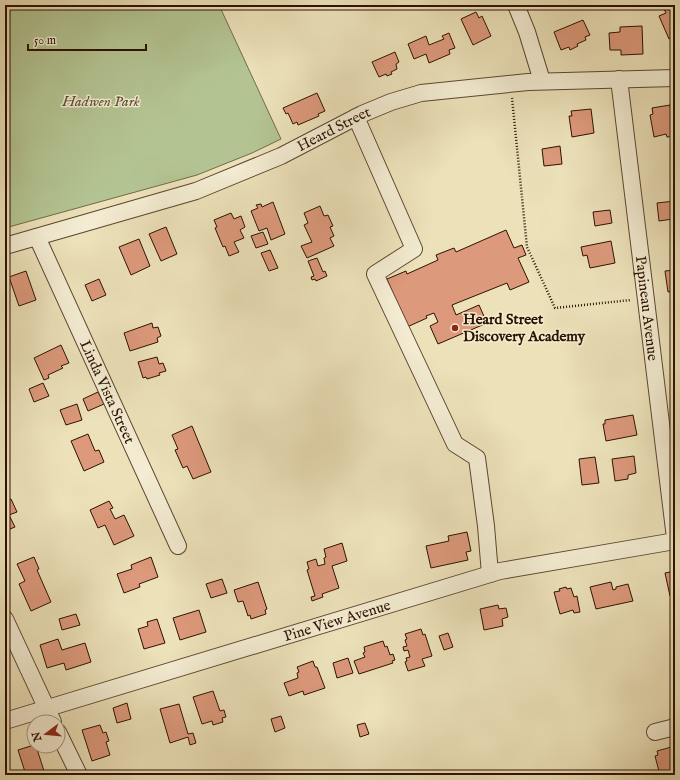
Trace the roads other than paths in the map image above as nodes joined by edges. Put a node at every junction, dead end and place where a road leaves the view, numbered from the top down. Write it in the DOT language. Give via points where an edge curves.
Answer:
graph roads {
  1 [pos="516,5"];
  2 [pos="675,78"];
  3 [pos="619,79"];
  4 [pos="542,82"];
  5 [pos="356,117"];
  6 [pos="37,237"];
  7 [pos="5,246"];
  8 [pos="675,538"];
  9 [pos="675,542"];
  10 [pos="178,546"];
  11 [pos="490,574"];
  12 [pos="5,619"];
  13 [pos="49,714"];
  14 [pos="52,714"];
  15 [pos="26,718"];
  16 [pos="5,721"];
  17 [pos="675,727"];
  18 [pos="655,732"];
  19 [pos="66,748"];
  20 [pos="79,775"];
  1 -- 4 [label="street"];
  2 -- 3 [label="street, Heard Street"];
  3 -- 4 [label="street, Heard Street"];
  3 -- 8 [label="street, Papineau Avenue"];
  4 -- 5 [label="street, Heard Street" via="421,93"];
  5 -- 6 [label="street, Heard Street" via="281,156 196,191"];
  5 -- 11 [label="street" via="414,248 375,274 454,444 477,458"];
  6 -- 7 [label="street, Heard Street"];
  6 -- 10 [label="street, Linda Vista Street"];
  9 -- 11 [label="street, Pine View Avenue"];
  11 -- 14 [label="street, Pine View Avenue" via="223,656"];
  12 -- 13 [label="street"];
  15 -- 16 [label="street, Pine View Avenue"];
  17 -- 18 [label="street"];
  19 -- 20 [label="street"];
}
